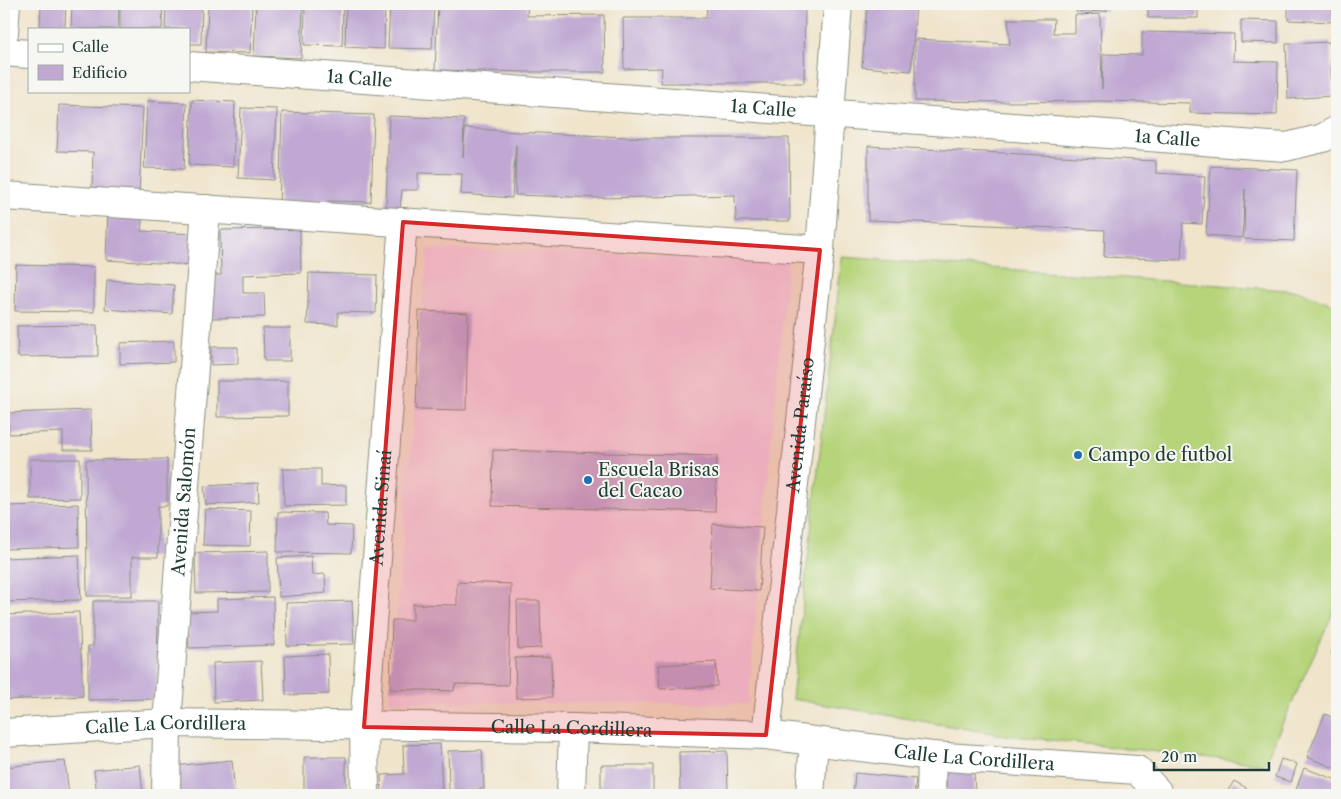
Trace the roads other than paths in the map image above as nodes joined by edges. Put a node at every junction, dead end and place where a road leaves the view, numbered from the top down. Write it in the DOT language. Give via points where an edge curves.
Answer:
graph roads {
  1 [pos="6,4"];
  2 [pos="838,4"];
  3 [pos="4,32"];
  4 [pos="4,52"];
  5 [pos="28,54"];
  6 [pos="190,66"];
  7 [pos="830,114"];
  8 [pos="1337,130"];
  9 [pos="4,196"];
  10 [pos="206,209"];
  11 [pos="403,222"];
  12 [pos="820,250"];
  13 [pos="167,724"];
  14 [pos="364,727"];
  15 [pos="573,728"];
  16 [pos="4,733"];
  17 [pos="766,735"];
  18 [pos="814,741"];
  19 [pos="932,756"];
  20 [pos="166,795"];
  21 [pos="365,795"];
  22 [pos="571,795"];
  23 [pos="810,795"];
  24 [pos="932,795"];
  25 [pos="1158,795"];
  1 -- 3 [label="street"];
  2 -- 7 [label="street, Avenida Paraíso"];
  4 -- 5 [label="street"];
  6 -- 7 [label="street, 1a Calle"];
  7 -- 8 [label="street, 1a Calle" via="1286,146 1323,138"];
  7 -- 12 [label="street, Avenida Paraíso"];
  9 -- 10 [label="street"];
  10 -- 11 [label="street"];
  10 -- 13 [label="street, Avenida Salomón"];
  11 -- 12 [label="street"];
  11 -- 14 [label="street, Avenida Sinaí"];
  12 -- 17 [label="street, Avenida Paraíso"];
  13 -- 14 [label="street, Calle La Cordillera"];
  13 -- 16 [label="street, Calle La Cordillera"];
  13 -- 20 [label="street, Avenida Salomón"];
  14 -- 15 [label="street, Calle La Cordillera"];
  14 -- 21 [label="street, Avenida Sinaí"];
  15 -- 17 [label="street, Calle La Cordillera"];
  15 -- 22 [label="street"];
  17 -- 18 [label="street, Calle La Cordillera"];
  18 -- 19 [label="street, Calle La Cordillera"];
  18 -- 23 [label="street"];
  19 -- 24 [label="street"];
  19 -- 25 [label="street, Calle La Cordillera" via="1137,770 1158,791"];
}
